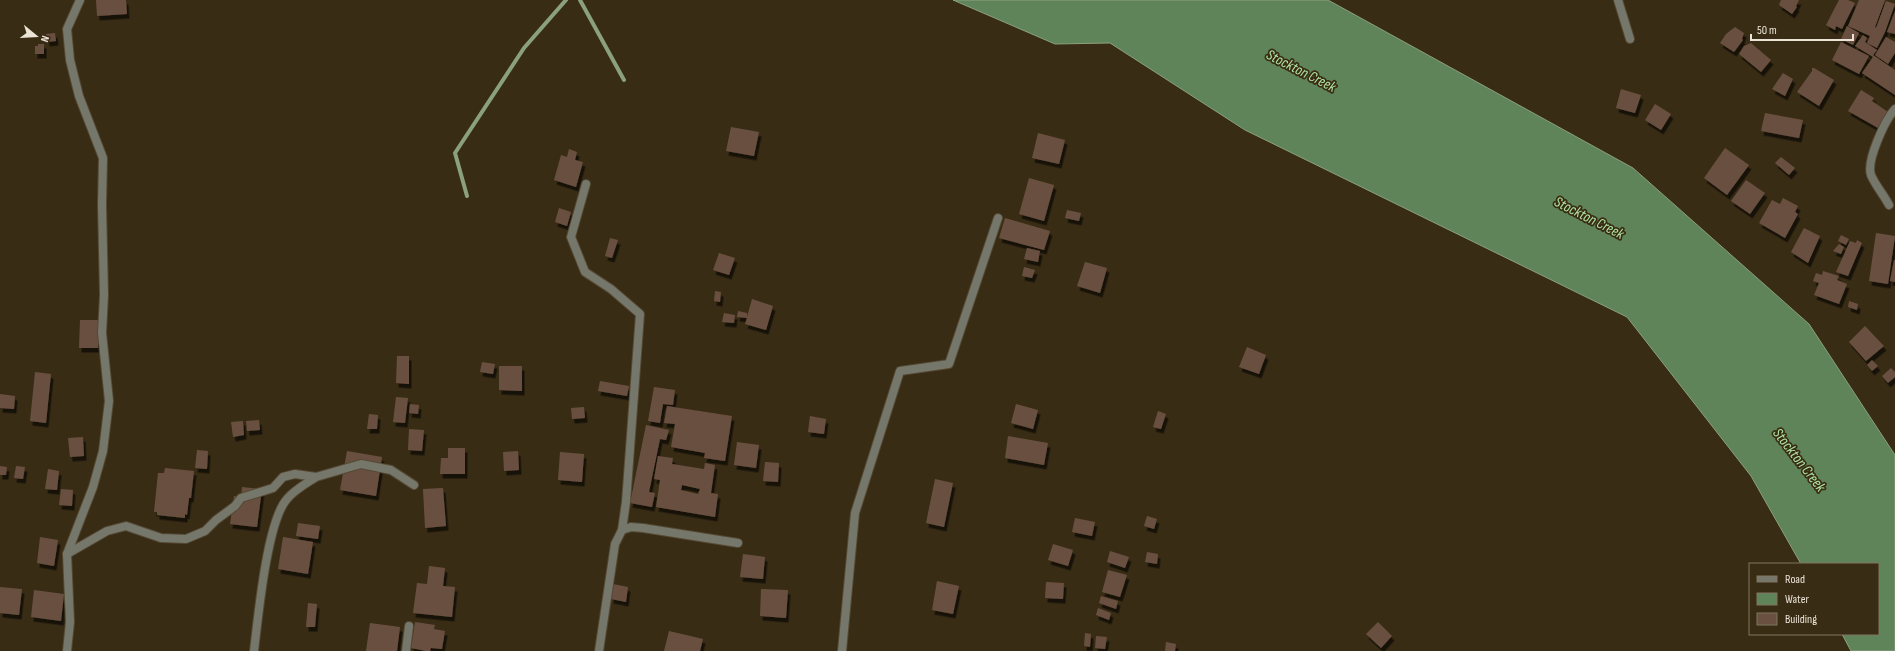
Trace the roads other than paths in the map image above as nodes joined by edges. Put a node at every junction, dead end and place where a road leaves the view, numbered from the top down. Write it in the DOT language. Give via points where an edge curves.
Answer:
graph roads {
  1 [pos="80,0"];
  2 [pos="1618,0"];
  3 [pos="1630,39"];
  4 [pos="1895,109"];
  5 [pos="586,184"];
  6 [pos="1890,205"];
  7 [pos="998,218"];
  8 [pos="316,477"];
  9 [pos="414,485"];
  10 [pos="622,530"];
  11 [pos="738,543"];
  12 [pos="67,554"];
  13 [pos="409,626"];
  14 [pos="67,651"];
  15 [pos="254,651"];
  16 [pos="406,651"];
  17 [pos="599,651"];
  18 [pos="842,651"];
  1 -- 12 [label="street" via="68,29 70,60 79,96 103,158 102,333 109,401 103,451 94,487"];
  2 -- 3 [label="street"];
  4 -- 6 [label="street" via="1888,117 1874,148 1871,174"];
  5 -- 10 [label="street" via="571,237 585,272 611,289 640,314"];
  7 -- 18 [label="street" via="949,364 900,372 855,512"];
  8 -- 9 [label="street" via="361,464 391,470"];
  8 -- 12 [label="street" via="295,474 283,477 273,488 241,498 205,531 186,538 161,538 126,526 107,531"];
  8 -- 15 [label="street" via="287,498 280,508 270,540"];
  10 -- 11 [label="street" via="643,528"];
  10 -- 17 [label="street" via="615,544"];
  12 -- 14 [label="street" via="70,622"];
  13 -- 16 [label="street"];
}
